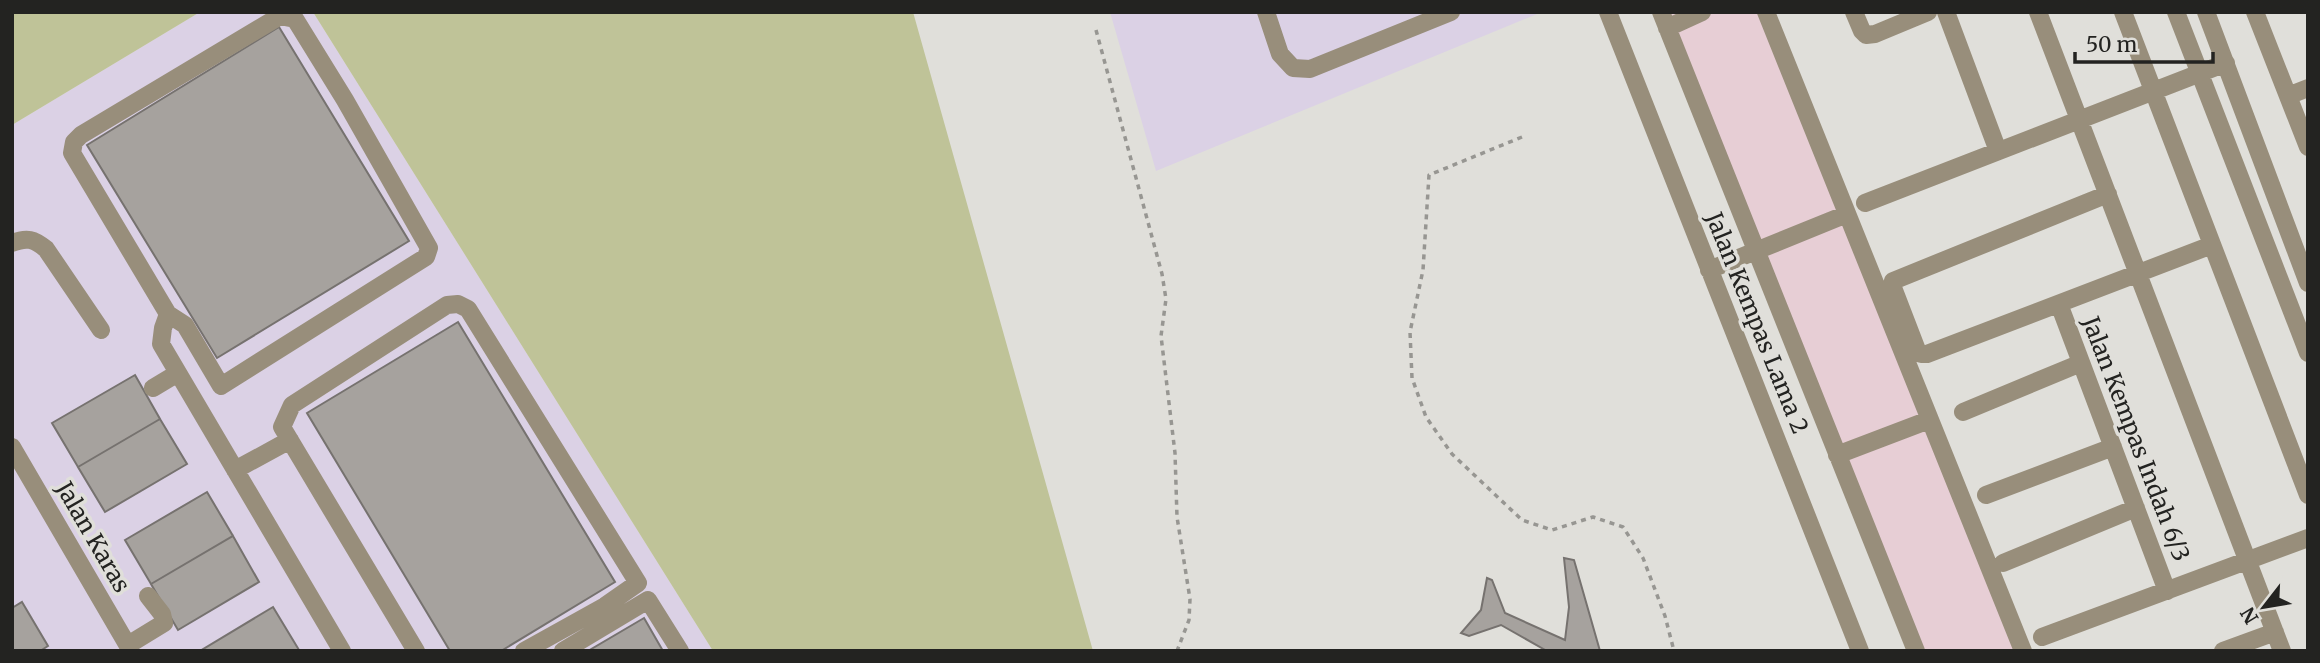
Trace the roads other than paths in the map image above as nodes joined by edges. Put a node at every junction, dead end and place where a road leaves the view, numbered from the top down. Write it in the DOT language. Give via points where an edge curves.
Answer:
graph roads {
  1 [pos="1266,12"];
  2 [pos="1451,12"];
  3 [pos="1608,12"];
  4 [pos="1702,12"];
  5 [pos="1766,12"];
  6 [pos="1854,12"];
  7 [pos="1928,12"];
  8 [pos="1946,12"];
  9 [pos="2038,12"];
  10 [pos="2123,12"];
  11 [pos="2176,12"];
  12 [pos="2206,12"];
  13 [pos="2255,12"];
  14 [pos="1664,20"];
  15 [pos="2226,63"];
  16 [pos="2200,74"];
  17 [pos="2308,88"];
  18 [pos="2153,91"];
  19 [pos="2287,96"];
  20 [pos="2080,120"];
  21 [pos="2308,147"];
  22 [pos="1998,151"];
  23 [pos="2108,194"];
  24 [pos="1866,203"];
  25 [pos="1847,214"];
  26 [pos="12,243"];
  27 [pos="2212,245"];
  28 [pos="1756,252"];
  29 [pos="1709,270"];
  30 [pos="2138,274"];
  31 [pos="2308,283"];
  32 [pos="2059,304"];
  33 [pos="168,314"];
  34 [pos="102,330"];
  35 [pos="2308,353"];
  36 [pos="2081,363"];
  37 [pos="178,373"];
  38 [pos="221,386"];
  39 [pos="153,388"];
  40 [pos="194,401"];
  41 [pos="1963,412"];
  42 [pos="1929,420"];
  43 [pos="290,440"];
  44 [pos="12,447"];
  45 [pos="2113,447"];
  46 [pos="1837,455"];
  47 [pos="235,470"];
  48 [pos="1986,495"];
  49 [pos="2308,495"];
  50 [pos="2136,508"];
  51 [pos="2308,538"];
  52 [pos="2248,562"];
  53 [pos="2003,563"];
  54 [pos="638,583"];
  55 [pos="2167,591"];
  56 [pos="148,596"];
  57 [pos="648,600"];
  58 [pos="2275,632"];
  59 [pos="2042,637"];
  60 [pos="130,648"];
  61 [pos="342,651"];
  62 [pos="416,651"];
  63 [pos="524,651"];
  64 [pos="563,651"];
  65 [pos="681,651"];
  66 [pos="1860,651"];
  67 [pos="1916,651"];
  68 [pos="2023,651"];
  69 [pos="2223,651"];
  70 [pos="2282,651"];
  1 -- 2 [label="street" via="1280,54 1293,68 1310,69"];
  3 -- 29 [label="street, Jalan Kempas Lama 2"];
  4 -- 14 [label="street"];
  5 -- 25 [label="street"];
  6 -- 7 [label="street" via="1866,35"];
  8 -- 22 [label="street"];
  9 -- 20 [label="street"];
  10 -- 18 [label="street"];
  11 -- 16 [label="street"];
  12 -- 15 [label="street"];
  13 -- 19 [label="street"];
  14 -- 28 [label="street"];
  15 -- 16 [label="street"];
  15 -- 31 [label="street"];
  16 -- 18 [label="street"];
  16 -- 35 [label="street"];
  17 -- 19 [label="street"];
  18 -- 20 [label="street"];
  18 -- 27 [label="street"];
  19 -- 21 [label="street"];
  20 -- 22 [label="street"];
  20 -- 23 [label="street"];
  22 -- 24 [label="street"];
  23 -- 30 [label="street"];
  23 -- 32 [label="street" via="1892,285 1921,354"];
  25 -- 28 [label="street"];
  25 -- 42 [label="street"];
  26 -- 34 [label="street" via="34,239 46,249"];
  27 -- 30 [label="street"];
  27 -- 49 [label="street"];
  28 -- 29 [label="street"];
  28 -- 46 [label="street"];
  29 -- 66 [label="street, Jalan Kempas Lama 2"];
  30 -- 32 [label="street"];
  30 -- 52 [label="street"];
  32 -- 36 [label="street, Jalan Kempas Indah 6/3"];
  33 -- 37 [label="street" via="161,344"];
  33 -- 38 [label="street" via="185,325"];
  33 -- 38 [label="street" via="72,153 74,142 281,16 295,19 429,248 426,257"];
  36 -- 41 [label="street"];
  36 -- 45 [label="street, Jalan Kempas Indah 6/3"];
  37 -- 39 [label="street"];
  37 -- 40 [label="street"];
  38 -- 40 [label="street"];
  40 -- 47 [label="street"];
  42 -- 46 [label="street"];
  42 -- 68 [label="street"];
  43 -- 47 [label="street"];
  43 -- 54 [label="street" via="282,427 292,405 447,305 458,304 468,310"];
  43 -- 62 [label="street"];
  44 -- 60 [label="street, Jalan Karas"];
  45 -- 48 [label="street"];
  45 -- 50 [label="street, Jalan Kempas Indah 6/3"];
  46 -- 67 [label="street"];
  47 -- 61 [label="street"];
  50 -- 53 [label="street"];
  50 -- 55 [label="street, Jalan Kempas Indah 6/3"];
  51 -- 52 [label="street"];
  52 -- 55 [label="street"];
  52 -- 58 [label="street"];
  54 -- 57 [label="street"];
  54 -- 63 [label="street"];
  55 -- 59 [label="street"];
  56 -- 60 [label="street" via="164,623"];
  57 -- 64 [label="street"];
  57 -- 65 [label="street"];
  58 -- 69 [label="street"];
  58 -- 70 [label="street"];
}
